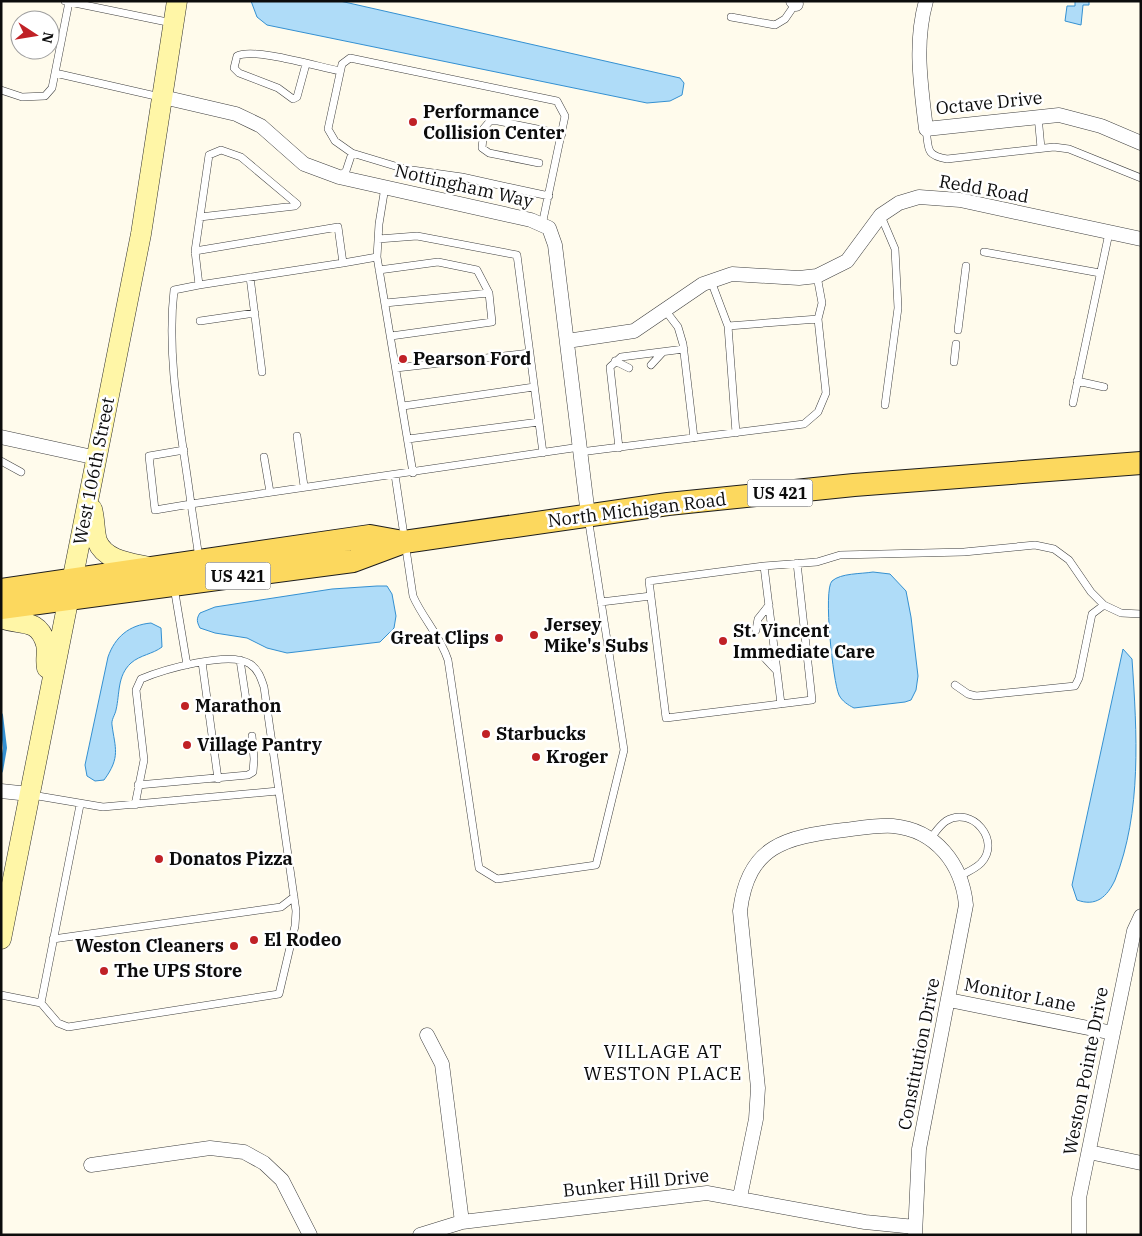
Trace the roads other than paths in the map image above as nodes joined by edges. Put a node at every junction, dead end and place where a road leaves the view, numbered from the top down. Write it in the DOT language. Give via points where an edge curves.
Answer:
graph roads {
  1 [pos="176,1"];
  2 [pos="926,1"];
  3 [pos="67,2"];
  4 [pos="796,2"];
  5 [pos="730,17"];
  6 [pos="174,24"];
  7 [pos="306,64"];
  8 [pos="340,71"];
  9 [pos="55,73"];
  10 [pos="1,90"];
  11 [pos="163,97"];
  12 [pos="1038,115"];
  13 [pos="926,129"];
  14 [pos="562,134"];
  15 [pos="1141,143"];
  16 [pos="1041,148"];
  17 [pos="352,154"];
  18 [pos="539,164"];
  19 [pos="339,177"];
  20 [pos="1141,178"];
  21 [pos="385,187"];
  22 [pos="549,196"];
  23 [pos="881,215"];
  24 [pos="200,217"];
  25 [pos="542,225"];
  26 [pos="1109,232"];
  27 [pos="378,239"];
  28 [pos="1141,239"];
  29 [pos="195,251"];
  30 [pos="984,252"];
  31 [pos="377,257"];
  32 [pos="343,263"];
  33 [pos="966,266"];
  34 [pos="379,270"];
  35 [pos="1100,273"];
  36 [pos="817,276"];
  37 [pos="250,277"];
  38 [pos="711,281"];
  39 [pos="199,285"];
  40 [pos="489,293"];
  41 [pos="385,303"];
  42 [pos="665,310"];
  43 [pos="255,314"];
  44 [pos="818,318"];
  45 [pos="200,321"];
  46 [pos="728,326"];
  47 [pos="958,330"];
  48 [pos="391,336"];
  49 [pos="567,341"];
  50 [pos="956,344"];
  51 [pos="684,349"];
  52 [pos="530,353"];
  53 [pos="662,353"];
  54 [pos="615,361"];
  55 [pos="954,362"];
  56 [pos="651,365"];
  57 [pos="396,368"];
  58 [pos="629,368"];
  59 [pos="262,372"];
  60 [pos="1078,381"];
  61 [pos="534,387"];
  62 [pos="1104,387"];
  63 [pos="1073,403"];
  64 [pos="885,405"];
  65 [pos="403,406"];
  66 [pos="539,422"];
  67 [pos="736,433"];
  68 [pos="297,436"];
  69 [pos="1,437"];
  70 [pos="694,438"];
  71 [pos="408,439"];
  72 [pos="620,448"];
  73 [pos="184,450"];
  74 [pos="580,450"];
  75 [pos="543,452"];
  76 [pos="264,457"];
  77 [pos="97,458"];
  78 [pos="1,461"];
  79 [pos="1141,462"];
  80 [pos="21,472"];
  81 [pos="413,473"];
  82 [pos="395,475"];
  83 [pos="304,486"];
  84 [pos="270,492"];
  85 [pos="90,498"];
  86 [pos="191,504"];
  87 [pos="588,515"];
  88 [pos="404,542"];
  89 [pos="200,561"];
  90 [pos="797,563"];
  91 [pos="764,566"];
  92 [pos="154,568"];
  93 [pos="174,584"];
  94 [pos="70,589"];
  95 [pos="1,590"];
  96 [pos="651,596"];
  97 [pos="601,602"];
  98 [pos="769,605"];
  99 [pos="1104,605"];
  100 [pos="1,608"];
  101 [pos="1141,614"];
  102 [pos="1,618"];
  103 [pos="756,630"];
  104 [pos="759,652"];
  105 [pos="240,660"];
  106 [pos="202,662"];
  107 [pos="187,665"];
  108 [pos="777,670"];
  109 [pos="51,683"];
  110 [pos="955,685"];
  111 [pos="781,704"];
  112 [pos="247,706"];
  113 [pos="252,736"];
  114 [pos="218,779"];
  115 [pos="138,785"];
  116 [pos="1,791"];
  117 [pos="278,791"];
  118 [pos="29,794"];
  119 [pos="80,804"];
  120 [pos="135,805"];
  121 [pos="930,839"];
  122 [pos="962,879"];
  123 [pos="294,897"];
  124 [pos="1141,916"];
  125 [pos="1137,933"];
  126 [pos="1,939"];
  127 [pos="53,939"];
  128 [pos="1,995"];
  129 [pos="949,1000"];
  130 [pos="41,1003"];
  131 [pos="1113,1033"];
  132 [pos="427,1035"];
  133 [pos="1089,1152"];
  134 [pos="1141,1163"];
  135 [pos="91,1165"];
  136 [pos="740,1197"];
  137 [pos="462,1222"];
  138 [pos="916,1231"];
  139 [pos="310,1235"];
  140 [pos="420,1235"];
  141 [pos="1079,1235"];
  1 -- 6 [label="street, West 106th Street"];
  2 -- 13 [label="street" via="918,54"];
  3 -- 6 [label="lane"];
  3 -- 9 [label="lane"];
  4 -- 5 [label="lane" via="785,19 774,25"];
  6 -- 11 [label="street, West 106th Street"];
  7 -- 7 [label="lane" via="249,52 237,56 234,68 278,88 293,99 298,97"];
  7 -- 8 [label="lane"];
  8 -- 14 [label="lane" via="342,64 350,58 557,101 565,116"];
  8 -- 17 [label="lane" via="328,129 335,140"];
  9 -- 10 [label="lane" via="52,88 45,96 22,97"];
  9 -- 11 [label="lane"];
  11 -- 19 [label="street, Nottingham Way" via="236,114 261,126 304,164"];
  11 -- 77 [label="street, West 106th Street" via="142,234"];
  12 -- 13 [label="street, Octave Drive"];
  12 -- 15 [label="street, Octave Drive" via="1059,115 1086,121"];
  12 -- 16 [label="lane"];
  13 -- 16 [label="lane" via="930,154 947,159"];
  14 -- 18 [label="lane" via="498,121 490,121 484,128 482,148 489,153"];
  14 -- 22 [label="lane"];
  16 -- 20 [label="lane" via="1069,149"];
  17 -- 19 [label="lane" via="346,171"];
  17 -- 22 [label="lane" via="405,169 462,177"];
  19 -- 21 [label="street, Nottingham Way"];
  21 -- 25 [label="street, Nottingham Way"];
  21 -- 27 [label="lane"];
  22 -- 25 [label="lane"];
  23 -- 26 [label="street, Redd Road" via="899,203 920,197 943,198"];
  23 -- 36 [label="street, Redd Road" via="847,261"];
  23 -- 64 [label="lane" via="895,249 898,308"];
  24 -- 24 [label="lane" via="209,155 221,150 241,157 297,204"];
  24 -- 29 [label="lane"];
  25 -- 49 [label="street, Nottingham Way" via="549,228 555,245"];
  26 -- 28 [label="street, Redd Road"];
  26 -- 35 [label="lane"];
  27 -- 31 [label="lane"];
  27 -- 52 [label="lane" via="417,236 517,255"];
  29 -- 32 [label="lane" via="338,227"];
  29 -- 39 [label="lane"];
  30 -- 35 [label="lane"];
  31 -- 32 [label="lane"];
  31 -- 34 [label="lane"];
  32 -- 37 [label="lane"];
  33 -- 47 [label="lane"];
  34 -- 40 [label="lane" via="438,262 477,270"];
  34 -- 41 [label="lane"];
  35 -- 60 [label="lane"];
  36 -- 38 [label="street, Redd Road" via="732,274"];
  36 -- 44 [label="lane" via="822,302"];
  37 -- 39 [label="lane"];
  37 -- 43 [label="lane"];
  38 -- 42 [label="street, Redd Road"];
  38 -- 46 [label="lane"];
  39 -- 73 [label="lane" via="174,290 171,314"];
  40 -- 41 [label="lane"];
  40 -- 48 [label="lane" via="492,322"];
  41 -- 48 [label="lane"];
  42 -- 49 [label="street, Redd Road" via="634,331"];
  42 -- 51 [label="lane" via="678,327"];
  43 -- 45 [label="lane"];
  43 -- 59 [label="lane"];
  44 -- 46 [label="lane"];
  44 -- 67 [label="lane" via="826,393 818,412 804,424"];
  46 -- 67 [label="lane"];
  48 -- 57 [label="lane"];
  49 -- 74 [label="street, Nottingham Way"];
  50 -- 55 [label="lane"];
  51 -- 53 [label="lane"];
  51 -- 70 [label="lane"];
  52 -- 57 [label="lane"];
  52 -- 61 [label="lane"];
  53 -- 54 [label="lane" via="621,357"];
  53 -- 56 [label="lane"];
  54 -- 58 [label="lane"];
  54 -- 72 [label="lane" via="610,367"];
  57 -- 65 [label="lane"];
  60 -- 62 [label="lane"];
  60 -- 63 [label="lane"];
  61 -- 65 [label="lane"];
  61 -- 66 [label="lane"];
  65 -- 71 [label="lane"];
  66 -- 71 [label="lane"];
  66 -- 75 [label="lane"];
  67 -- 70 [label="lane"];
  68 -- 83 [label="lane"];
  69 -- 77 [label="street"];
  70 -- 72 [label="lane"];
  71 -- 81 [label="lane"];
  72 -- 74 [label="lane"];
  73 -- 86 [label="lane"];
  73 -- 86 [label="lane" via="150,456 155,510"];
  74 -- 75 [label="lane"];
  74 -- 87 [label="street, Nottingham Way"];
  75 -- 81 [label="lane"];
  76 -- 84 [label="lane"];
  77 -- 85 [label="street, West 106th Street"];
  78 -- 80 [label="lane"];
  79 -- 87 [label="main road, North Michigan Road / US 421" via="854,485"];
  81 -- 82 [label="lane"];
  82 -- 83 [label="lane"];
  82 -- 88 [label="lane"];
  83 -- 84 [label="lane"];
  84 -- 86 [label="lane"];
  85 -- 92 [label="street" via="102,549 114,559"];
  85 -- 94 [label="street, West 106th Street"];
  86 -- 89 [label="lane"];
  87 -- 88 [label="main road, North Michigan Road / US 421"];
  87 -- 97 [label="lane"];
  88 -- 89 [label="main road, North Michigan Road / US 421" via="370,536"];
  88 -- 93 [label="main road, North Michigan Road / US 421" via="353,561"];
  88 -- 97 [label="lane" via="412,596 442,642 448,660 480,868 497,880 596,865 624,750"];
  89 -- 92 [label="main road, North Michigan Road / US 421"];
  90 -- 91 [label="lane"];
  90 -- 99 [label="lane" via="817,562 840,555 1044,546 1069,560"];
  90 -- 111 [label="lane" via="812,700"];
  91 -- 96 [label="lane" via="649,581"];
  91 -- 98 [label="lane"];
  92 -- 94 [label="main road, North Michigan Road / US 421"];
  93 -- 94 [label="main road, North Michigan Road / US 421"];
  93 -- 107 [label="lane"];
  94 -- 95 [label="main road, North Michigan Road / US 421"];
  94 -- 100 [label="main road, North Michigan Road / US 421"];
  94 -- 109 [label="street, West 106th Street"];
  96 -- 97 [label="lane"];
  96 -- 111 [label="lane" via="666,718"];
  98 -- 103 [label="lane" via="758,619"];
  98 -- 108 [label="lane"];
  99 -- 101 [label="lane" via="1121,613"];
  99 -- 110 [label="lane" via="1092,614 1075,686 976,696"];
  102 -- 109 [label="street" via="27,622 43,636"];
  104 -- 108 [label="lane"];
  105 -- 106 [label="lane"];
  105 -- 112 [label="lane"];
  105 -- 117 [label="lane" via="249,663 262,678"];
  106 -- 107 [label="lane"];
  106 -- 114 [label="lane"];
  107 -- 115 [label="lane" via="141,679 136,690 144,760"];
  108 -- 111 [label="lane"];
  109 -- 118 [label="street, West 106th Street"];
  113 -- 114 [label="lane" via="253,772"];
  114 -- 115 [label="lane"];
  115 -- 120 [label="lane"];
  116 -- 118 [label="street"];
  117 -- 120 [label="lane"];
  117 -- 123 [label="lane"];
  118 -- 119 [label="lane"];
  118 -- 126 [label="street, West 106th Street"];
  119 -- 120 [label="lane" via="103,807"];
  119 -- 127 [label="lane"];
  121 -- 122 [label="street" via="951,858"];
  121 -- 122 [label="lane" via="941,825 953,818 969,818 981,826 987,839 986,856"];
  121 -- 136 [label="street" via="915,831 887,826 804,834 767,852 752,869 740,911 758,1102"];
  122 -- 129 [label="street, Constitution Drive" via="966,916"];
  123 -- 127 [label="lane" via="281,907"];
  123 -- 130 [label="lane" via="295,926 279,994 68,1027 58,1023"];
  124 -- 125 [label="street, Weston Pointe Drive"];
  125 -- 131 [label="street, Weston Pointe Drive"];
  127 -- 130 [label="lane"];
  128 -- 130 [label="lane"];
  129 -- 131 [label="street, Monitor Lane"];
  129 -- 138 [label="street, Constitution Drive" via="919,1149"];
  131 -- 133 [label="street, Weston Pointe Drive"];
  132 -- 137 [label="street" via="442,1064"];
  133 -- 134 [label="street"];
  133 -- 141 [label="street, Weston Pointe Drive" via="1079,1198"];
  135 -- 139 [label="street" via="210,1148 244,1152 259,1159 279,1176"];
  136 -- 137 [label="street, Bunker Hill Drive" via="694,1193"];
  136 -- 138 [label="street, Bunker Hill Drive"];
  137 -- 140 [label="street, Bunker Hill Drive"];
}
